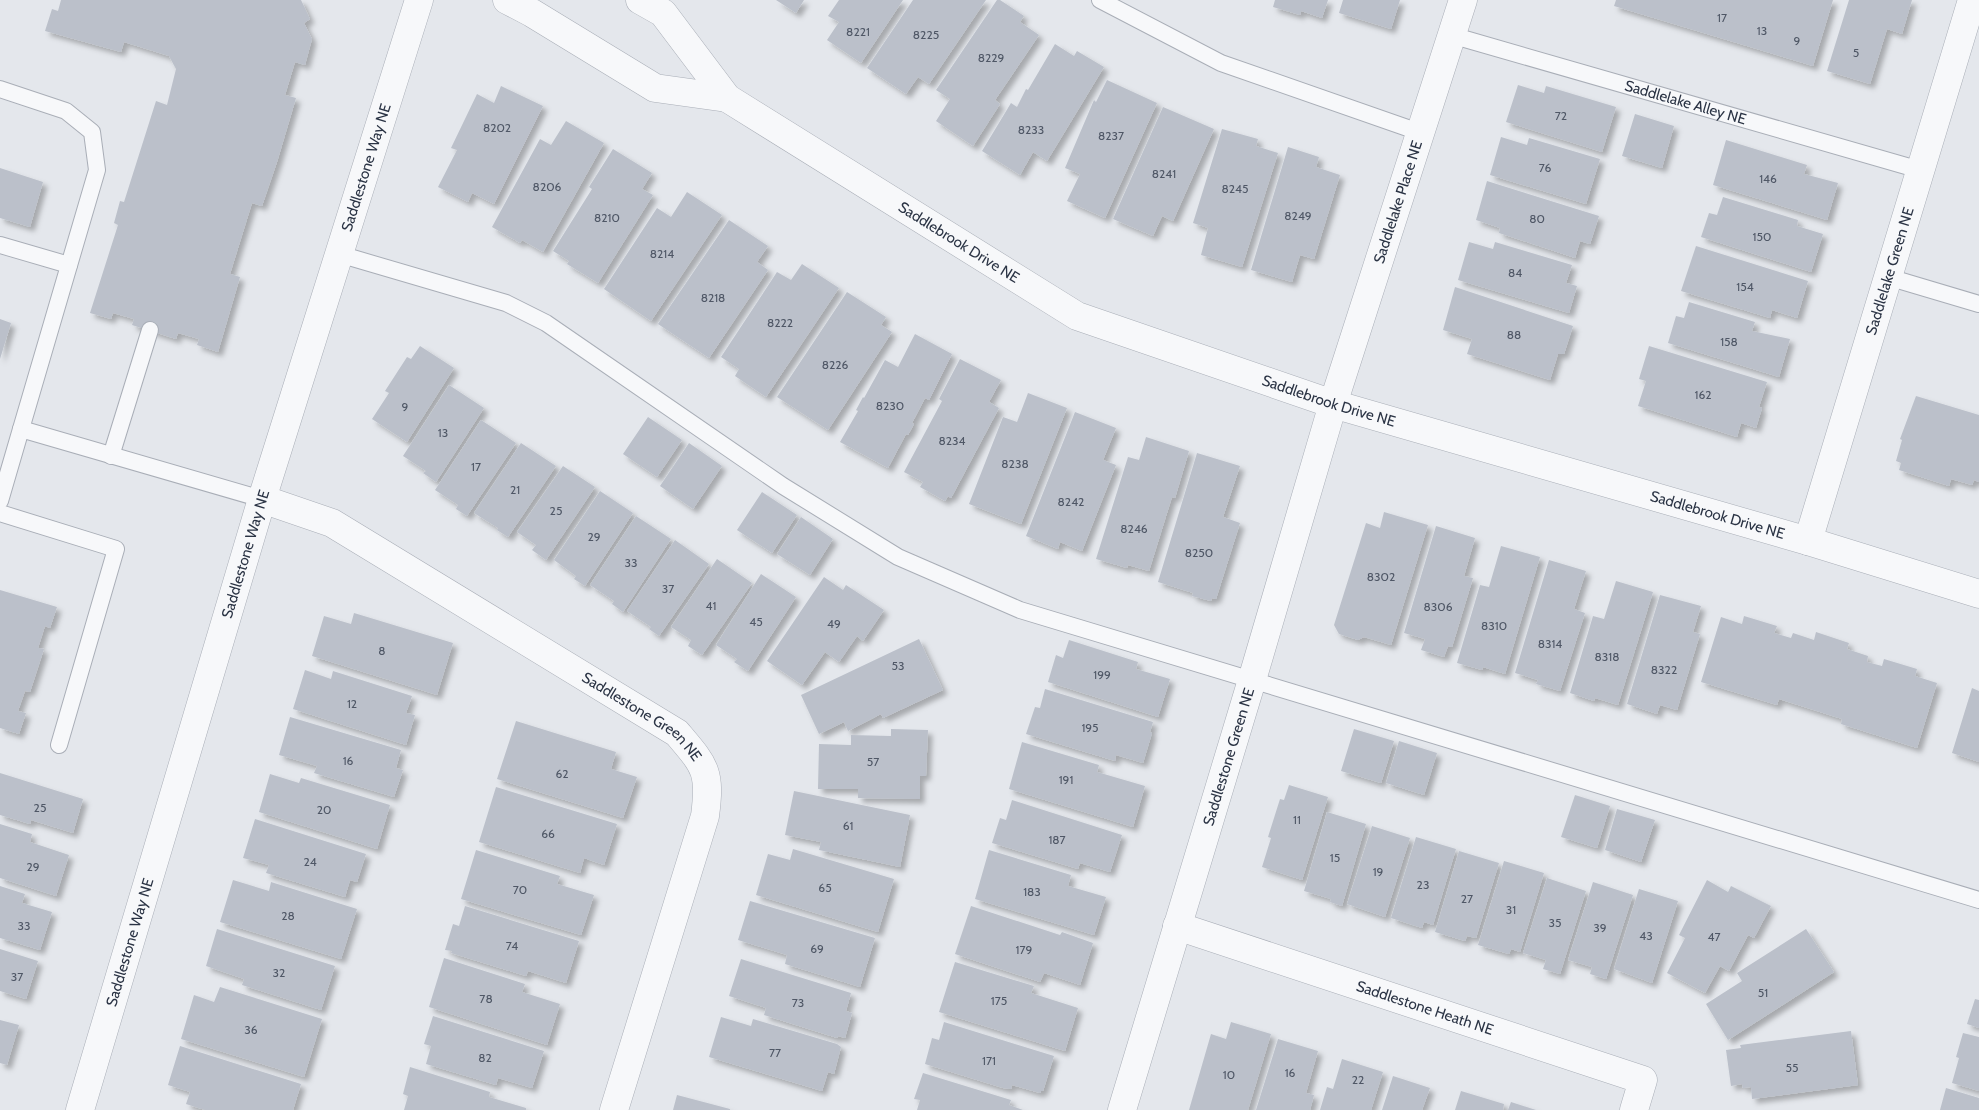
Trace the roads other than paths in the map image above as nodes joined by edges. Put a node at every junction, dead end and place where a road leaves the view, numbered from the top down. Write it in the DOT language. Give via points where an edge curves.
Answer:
graph roads {
  1 [pos="419,0"];
  2 [pos="507,0"];
  3 [pos="640,0"];
  4 [pos="1100,0"];
  5 [pos="1463,0"];
  6 [pos="1972,0"];
  7 [pos="1452,35"];
  8 [pos="0,89"];
  9 [pos="727,98"];
  10 [pos="1419,132"];
  11 [pos="1920,170"];
  12 [pos="0,245"];
  13 [pos="339,254"];
  14 [pos="69,265"];
  15 [pos="1888,276"];
  16 [pos="1979,304"];
  17 [pos="150,330"];
  18 [pos="1333,404"];
  19 [pos="21,429"];
  20 [pos="111,456"];
  21 [pos="262,500"];
  22 [pos="0,501"];
  23 [pos="0,512"];
  24 [pos="1808,541"];
  25 [pos="1979,594"];
  26 [pos="1252,680"];
  27 [pos="59,745"];
  28 [pos="1979,900"];
  29 [pos="1177,926"];
  30 [pos="80,1110"];
  31 [pos="614,1110"];
  32 [pos="1122,1110"];
  33 [pos="1634,1110"];
  1 -- 13 [label="street, Saddlestone Way NE"];
  2 -- 9 [label="street, Saddlebrook Drive NE" via="654,88"];
  3 -- 9 [label="street, Saddlebrook Drive NE" via="663,13"];
  4 -- 10 [label="lane" via="1221,63"];
  5 -- 7 [label="street, Saddlelake Place NE"];
  6 -- 11 [label="street, Saddlelake Green NE"];
  7 -- 10 [label="street, Saddlelake Place NE"];
  7 -- 11 [label="lane, Saddlelake Alley NE"];
  8 -- 14 [label="lane" via="66,111 92,132 97,170"];
  9 -- 18 [label="street, Saddlebrook Drive NE" via="1077,316"];
  10 -- 18 [label="street, Saddlelake Place NE"];
  11 -- 15 [label="street, Saddlelake Green NE"];
  12 -- 14 [label="lane"];
  13 -- 21 [label="street, Saddlestone Way NE"];
  13 -- 26 [label="lane" via="506,302 546,323 783,486 898,557 1020,610"];
  14 -- 19 [label="lane"];
  15 -- 16 [label="lane"];
  15 -- 24 [label="street, Saddlelake Green NE"];
  17 -- 20 [label="lane"];
  18 -- 24 [label="street, Saddlebrook Drive NE"];
  18 -- 26 [label="street, Saddlestone Green NE"];
  19 -- 20 [label="lane"];
  19 -- 22 [label="lane"];
  20 -- 21 [label="lane"];
  21 -- 30 [label="street, Saddlestone Way NE"];
  21 -- 31 [label="street, Saddlestone Green NE" via="332,524 660,722 677,733 706,770 709,791 706,816"];
  23 -- 27 [label="lane" via="116,548"];
  24 -- 25 [label="street, Saddlebrook Drive NE"];
  26 -- 28 [label="lane"];
  26 -- 29 [label="street, Saddlestone Green NE"];
  29 -- 32 [label="street, Saddlestone Green NE"];
  29 -- 33 [label="street, Saddlestone Heath NE" via="1643,1080"];
}
